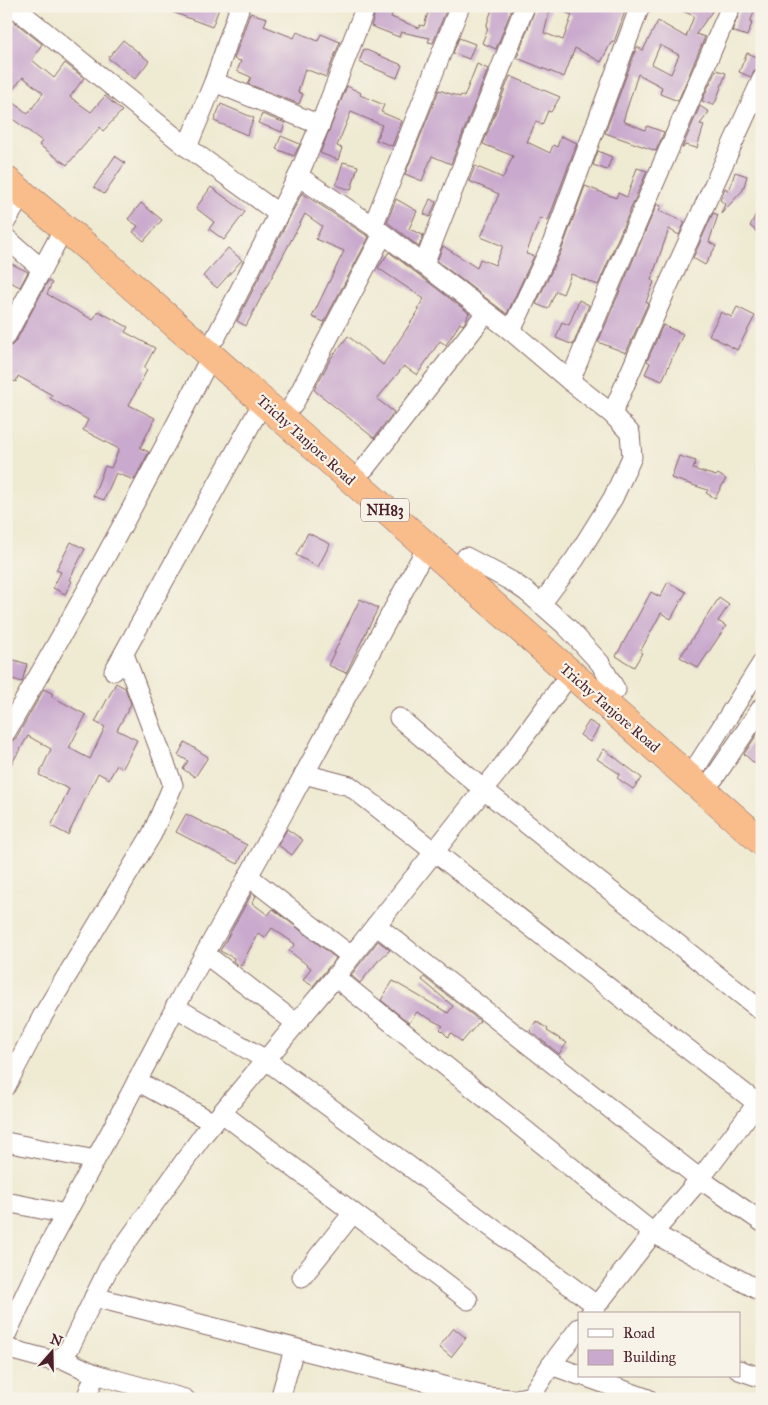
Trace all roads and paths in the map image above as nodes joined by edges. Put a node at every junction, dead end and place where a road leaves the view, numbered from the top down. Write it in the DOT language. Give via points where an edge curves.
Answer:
graph roads {
  1 [pos="13,6"];
  2 [pos="240,6"];
  3 [pos="366,6"];
  4 [pos="460,6"];
  5 [pos="525,6"];
  6 [pos="640,6"];
  7 [pos="730,6"];
  8 [pos="762,79"];
  9 [pos="214,82"];
  10 [pos="320,125"];
  11 [pos="187,147"];
  12 [pos="6,160"];
  13 [pos="298,176"];
  14 [pos="15,187"];
  15 [pos="279,214"];
  16 [pos="6,221"];
  17 [pos="64,228"];
  18 [pos="378,230"];
  19 [pos="6,238"];
  20 [pos="424,264"];
  21 [pos="42,269"];
  22 [pos="486,313"];
  23 [pos="511,331"];
  24 [pos="6,336"];
  25 [pos="213,346"];
  26 [pos="570,382"];
  27 [pos="263,402"];
  28 [pos="293,404"];
  29 [pos="612,414"];
  30 [pos="365,468"];
  31 [pos="427,547"];
  32 [pos="466,557"];
  33 [pos="541,604"];
  34 [pos="124,654"];
  35 [pos="762,663"];
  36 [pos="114,671"];
  37 [pos="570,674"];
  38 [pos="616,690"];
  39 [pos="762,707"];
  40 [pos="399,718"];
  41 [pos="6,732"];
  42 [pos="706,771"];
  43 [pos="304,774"];
  44 [pos="484,790"];
  45 [pos="762,822"];
  46 [pos="762,842"];
  47 [pos="434,852"];
  48 [pos="248,876"];
  49 [pos="376,925"];
  50 [pos="204,954"];
  51 [pos="351,956"];
  52 [pos="335,977"];
  53 [pos="176,1007"];
  54 [pos="762,1012"];
  55 [pos="296,1023"];
  56 [pos="266,1060"];
  57 [pos="137,1081"];
  58 [pos="6,1086"];
  59 [pos="760,1103"];
  60 [pos="218,1118"];
  61 [pos="6,1142"];
  62 [pos="95,1160"];
  63 [pos="700,1179"];
  64 [pos="6,1202"];
  65 [pos="353,1213"];
  66 [pos="66,1214"];
  67 [pos="762,1222"];
  68 [pos="653,1233"];
  69 [pos="302,1277"];
  70 [pos="762,1292"];
  71 [pos="94,1297"];
  72 [pos="468,1300"];
  73 [pos="593,1309"];
  74 [pos="578,1329"];
  75 [pos="7,1336"];
  76 [pos="294,1349"];
  77 [pos="61,1358"];
  78 [pos="551,1365"];
  79 [pos="740,1370"];
  80 [pos="95,1374"];
  81 [pos="578,1375"];
  82 [pos="590,1378"];
  83 [pos="762,1378"];
  84 [pos="528,1398"];
  85 [pos="86,1399"];
  86 [pos="185,1399"];
  87 [pos="280,1399"];
  88 [pos="511,1399"];
  89 [pos="648,1399"];
  1 -- 11 [label="street"];
  2 -- 9 [label="street"];
  3 -- 10 [label="street"];
  4 -- 18 [label="street"];
  5 -- 20 [label="street"];
  6 -- 23 [label="street" via="552,244"];
  7 -- 26 [label="street"];
  8 -- 29 [label="street"];
  9 -- 10 [label="street"];
  9 -- 11 [label="street"];
  10 -- 13 [label="street"];
  11 -- 15 [label="street"];
  12 -- 25 [label="highway, Trichy Tanjore Road / NH83" via="108,242"];
  13 -- 15 [label="street"];
  13 -- 18 [label="street"];
  14 -- 16 [label="street"];
  14 -- 17 [label="highway, Trichy Tanjore Road / NH83"];
  15 -- 25 [label="street"];
  17 -- 21 [label="street"];
  17 -- 25 [label="highway, Trichy Tanjore Road / NH83"];
  18 -- 20 [label="street"];
  18 -- 28 [label="street"];
  19 -- 21 [label="street"];
  20 -- 22 [label="street"];
  21 -- 24 [label="street"];
  22 -- 23 [label="street"];
  22 -- 30 [label="street"];
  23 -- 26 [label="street"];
  25 -- 27 [label="highway, Trichy Tanjore Road / NH83"];
  25 -- 28 [label="highway, Trichy Tanjore Road / NH83"];
  25 -- 41 [label="street" via="178,422"];
  26 -- 29 [label="street"];
  27 -- 31 [label="highway, Trichy Tanjore Road / NH83"];
  27 -- 34 [label="street"];
  28 -- 30 [label="highway, Trichy Tanjore Road / NH83"];
  29 -- 33 [label="street" via="630,433 632,457 613,498 575,559"];
  30 -- 32 [label="highway, Trichy Tanjore Road / NH83"];
  31 -- 37 [label="highway, Trichy Tanjore Road / NH83"];
  31 -- 43 [label="street"];
  32 -- 33 [label="street" via="511,581"];
  32 -- 38 [label="highway, Trichy Tanjore Road / NH83"];
  33 -- 38 [label="street" via="591,652"];
  34 -- 36 [label="street"];
  34 -- 58 [label="street" via="173,785 152,834 42,1017"];
  35 -- 42 [label="street"];
  37 -- 44 [label="street"];
  37 -- 46 [label="highway, Trichy Tanjore Road / NH83"];
  38 -- 42 [label="highway, Trichy Tanjore Road / NH83"];
  39 -- 42 [label="street"];
  40 -- 44 [label="street"];
  42 -- 45 [label="highway, Trichy Tanjore Road / NH83"];
  43 -- 47 [label="street" via="350,786"];
  43 -- 48 [label="street"];
  44 -- 47 [label="street"];
  44 -- 54 [label="street"];
  47 -- 49 [label="street"];
  47 -- 59 [label="street"];
  48 -- 50 [label="street"];
  48 -- 51 [label="street"];
  49 -- 51 [label="street"];
  49 -- 63 [label="street"];
  50 -- 53 [label="street"];
  50 -- 55 [label="street"];
  51 -- 52 [label="street"];
  52 -- 55 [label="street"];
  52 -- 68 [label="street"];
  53 -- 56 [label="street"];
  53 -- 57 [label="street"];
  55 -- 56 [label="street"];
  56 -- 60 [label="street"];
  56 -- 73 [label="street"];
  57 -- 60 [label="street"];
  57 -- 62 [label="street"];
  59 -- 63 [label="street"];
  60 -- 65 [label="street"];
  60 -- 71 [label="street" via="109,1267"];
  61 -- 62 [label="street"];
  62 -- 66 [label="street"];
  63 -- 67 [label="street"];
  63 -- 68 [label="street"];
  64 -- 66 [label="street"];
  65 -- 69 [label="street"];
  65 -- 72 [label="street"];
  66 -- 75 [label="street"];
  68 -- 70 [label="street"];
  68 -- 73 [label="street"];
  71 -- 76 [label="street"];
  71 -- 77 [label="street" via="70,1347"];
  74 -- 78 [label="street"];
  75 -- 77 [label="street" via="9,1350 50,1360"];
  76 -- 87 [label="street"];
  76 -- 88 [label="street" via="488,1397"];
  77 -- 80 [label="street"];
  78 -- 81 [label="street"];
  78 -- 84 [label="street"];
  79 -- 83 [label="street"];
  80 -- 85 [label="street"];
  80 -- 86 [label="street"];
  82 -- 89 [label="street"];
}
